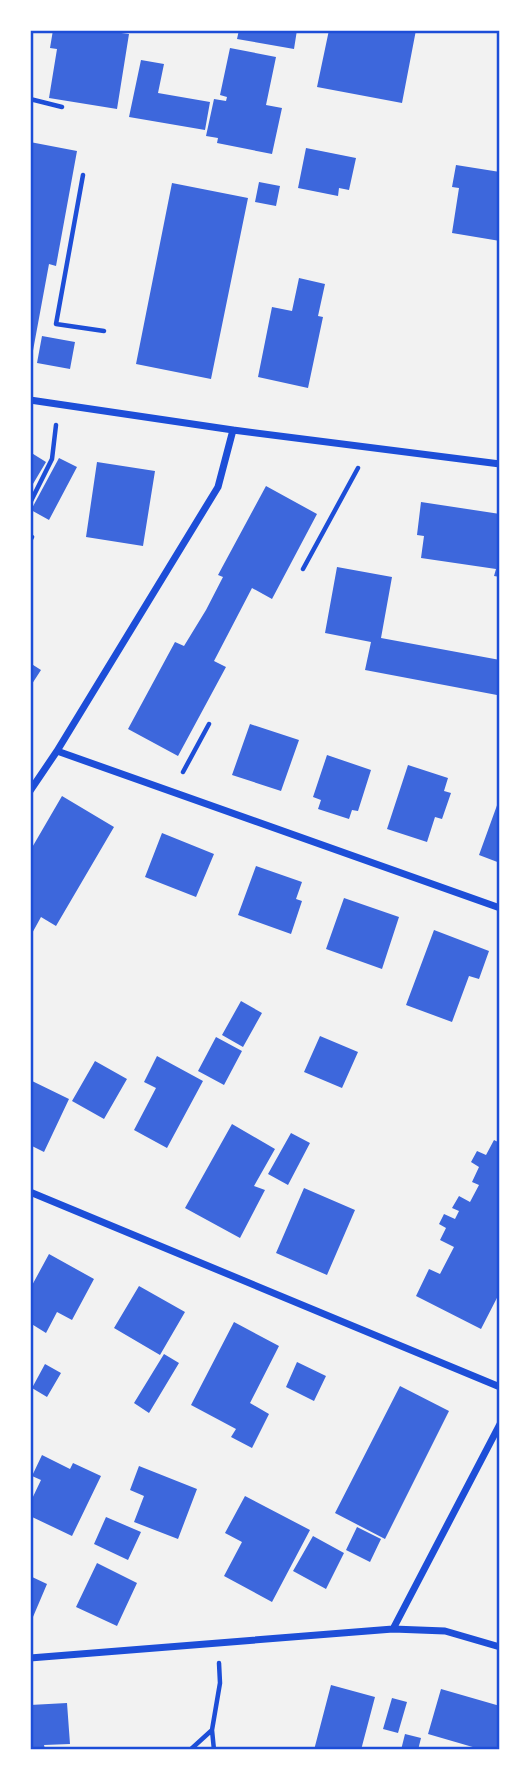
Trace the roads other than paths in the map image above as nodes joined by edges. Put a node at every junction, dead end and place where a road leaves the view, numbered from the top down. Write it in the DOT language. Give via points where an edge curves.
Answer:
graph roads {
  1 [pos="30,400"];
  2 [pos="233,430"];
  3 [pos="500,464"];
  4 [pos="57,751"];
  5 [pos="30,791"];
  6 [pos="500,908"];
  7 [pos="30,1192"];
  8 [pos="500,1387"];
  9 [pos="500,1423"];
  10 [pos="393,1629"];
  11 [pos="500,1647"];
  12 [pos="30,1658"];
  1 -- 2 [label="street"];
  2 -- 3 [label="street"];
  2 -- 4 [label="street" via="218,486"];
  4 -- 5 [label="street"];
  4 -- 6 [label="street"];
  7 -- 8 [label="street"];
  9 -- 10 [label="street"];
  10 -- 11 [label="street" via="445,1631"];
  10 -- 12 [label="street"];
}
